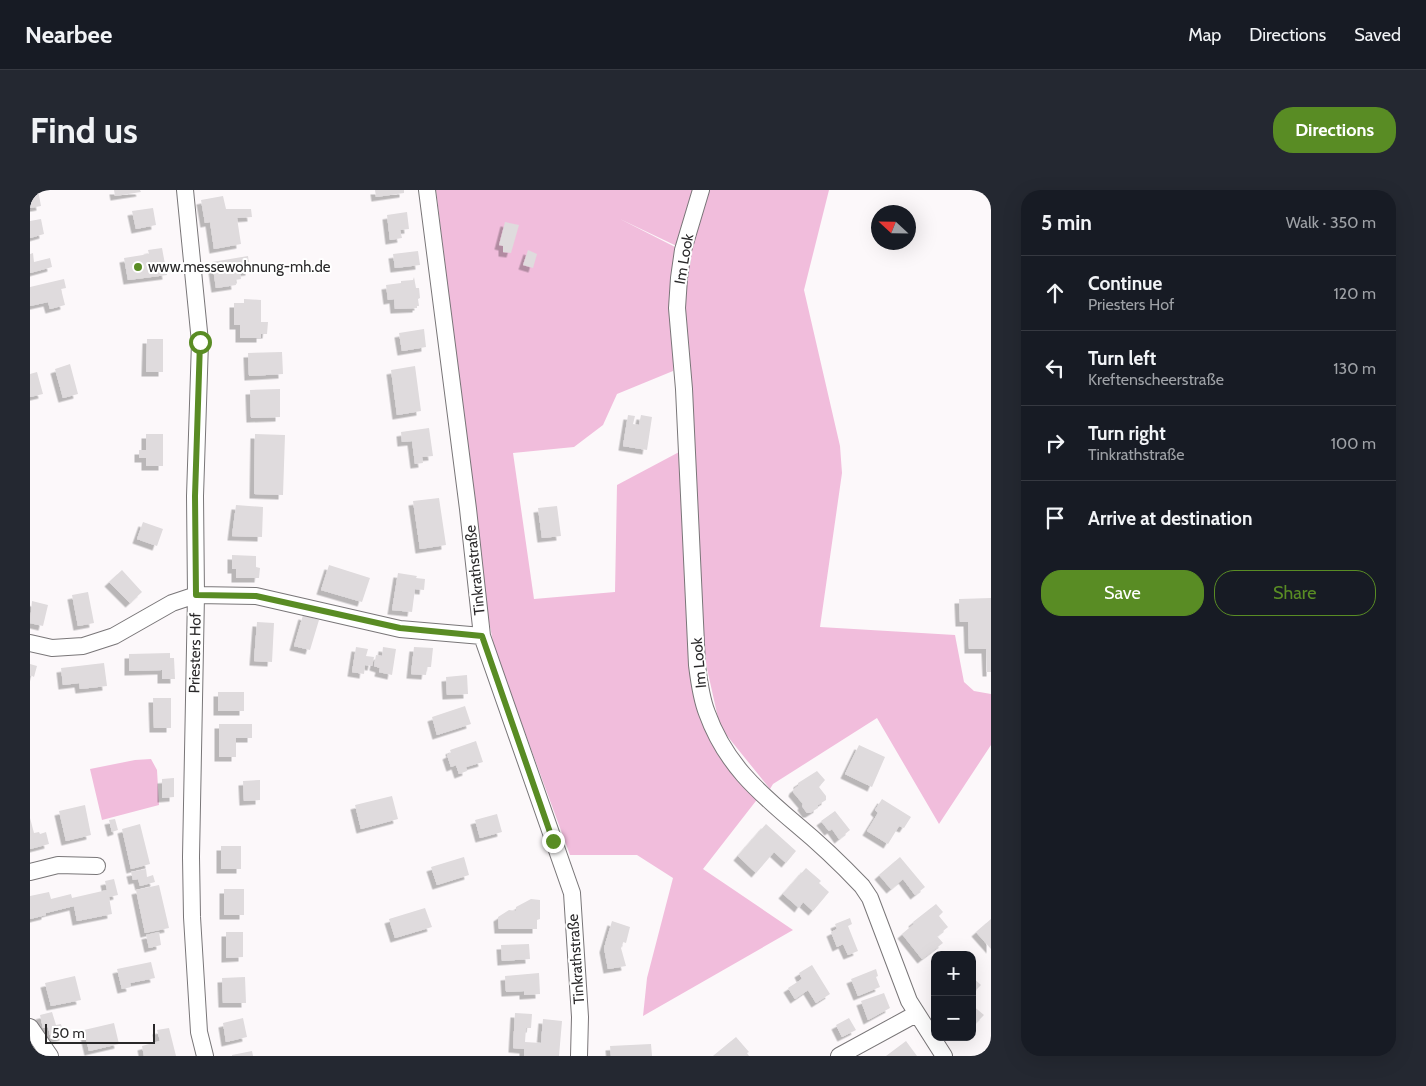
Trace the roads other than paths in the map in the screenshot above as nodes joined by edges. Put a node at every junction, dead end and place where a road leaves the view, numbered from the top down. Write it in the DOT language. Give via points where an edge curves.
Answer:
graph roads {
  1 [pos="185,190"];
  2 [pos="427,190"];
  3 [pos="701,190"];
  4 [pos="196,595"];
  5 [pos="482,636"];
  6 [pos="30,643"];
  7 [pos="98,866"];
  8 [pos="30,872"];
  9 [pos="916,1014"];
  10 [pos="30,1026"];
  11 [pos="50,1056"];
  12 [pos="204,1056"];
  13 [pos="579,1056"];
  14 [pos="839,1056"];
  15 [pos="944,1056"];
  1 -- 4 [label="street, Priesters Hof" via="200,342 195,496"];
  2 -- 5 [label="street, Tinkrathstraße"];
  3 -- 9 [label="street, Im Look" via="683,250 677,308 697,665 706,712 724,750 741,773 862,886 870,898"];
  4 -- 5 [label="street" via="256,596 400,628"];
  4 -- 6 [label="street" via="172,603 114,636 83,646 52,648"];
  4 -- 12 [label="street, Priesters Hof" via="192,916 199,1032"];
  5 -- 13 [label="street, Tinkrathstraße" via="572,894 580,1017"];
  7 -- 8 [label="street" via="58,864"];
  9 -- 14 [label="street"];
  9 -- 15 [label="street, Im Look"];
  10 -- 11 [label="street"];
}
